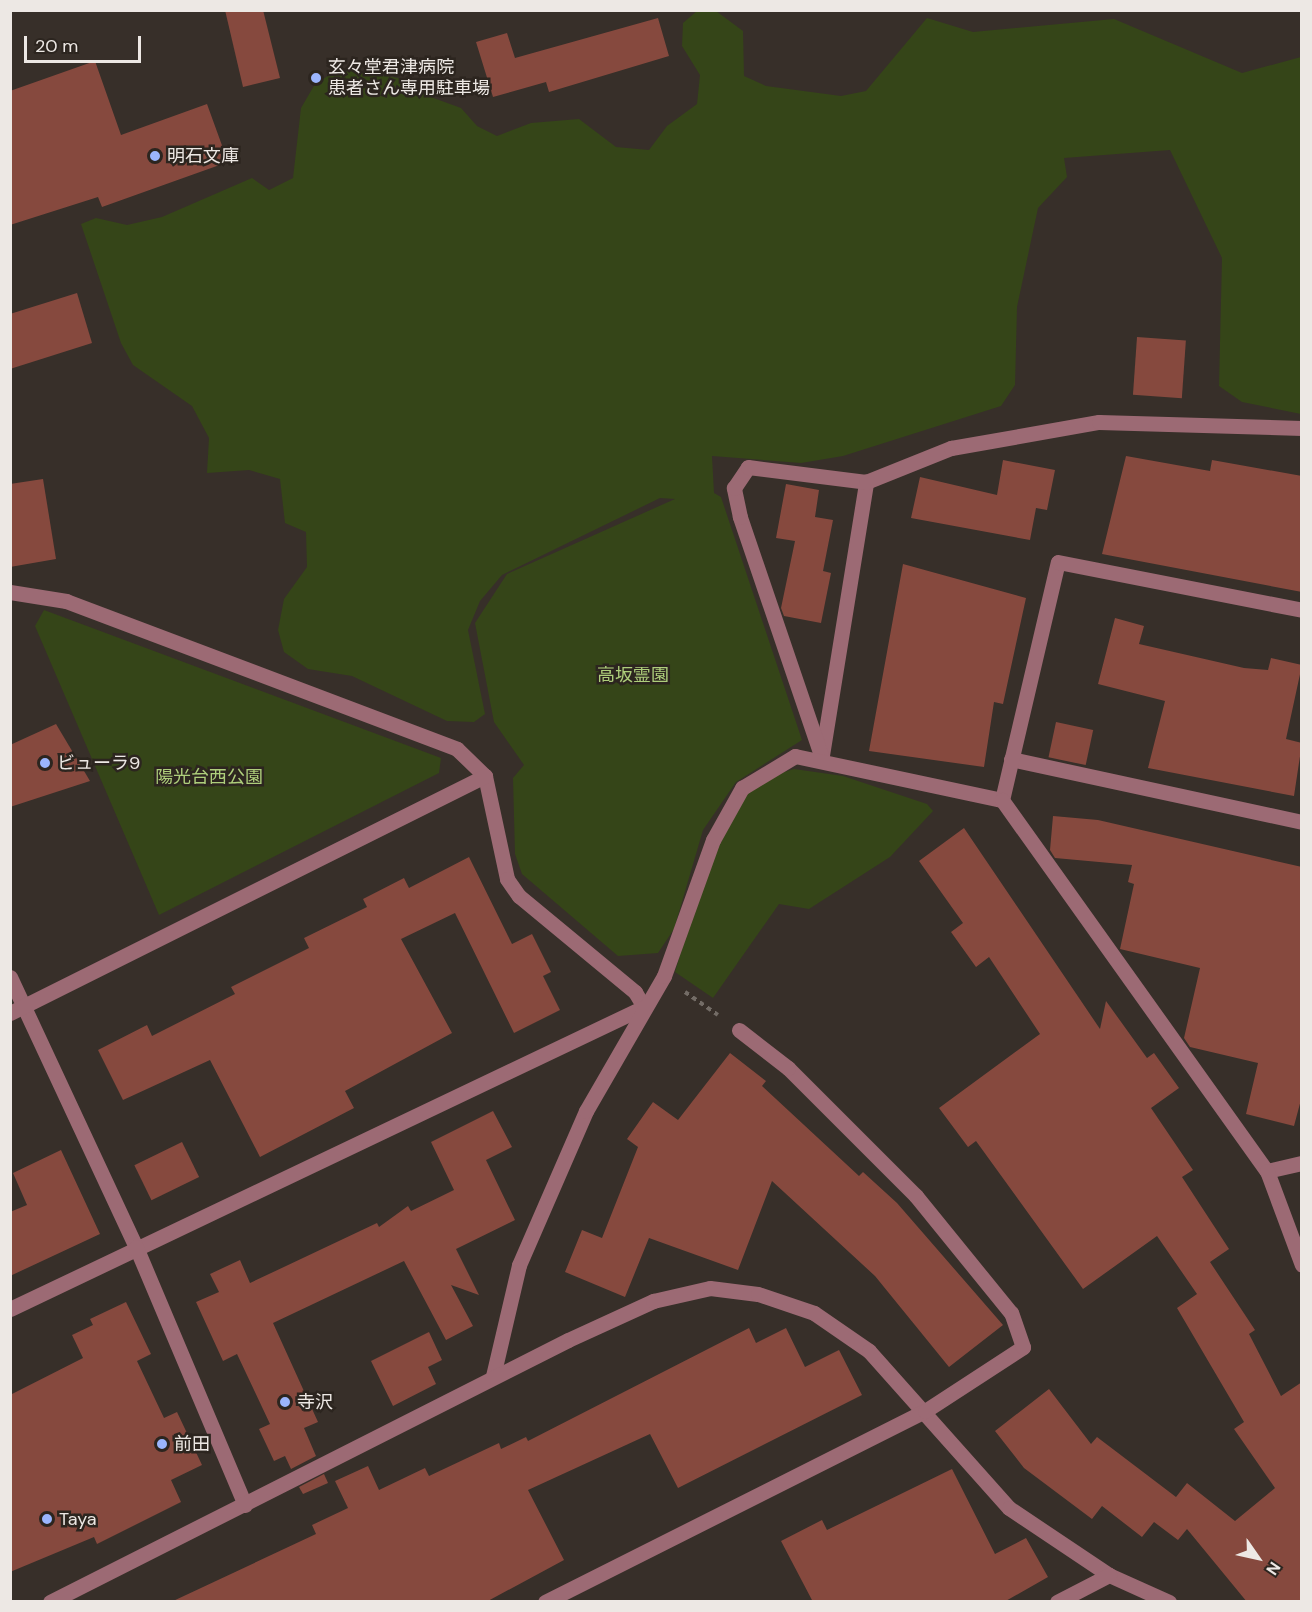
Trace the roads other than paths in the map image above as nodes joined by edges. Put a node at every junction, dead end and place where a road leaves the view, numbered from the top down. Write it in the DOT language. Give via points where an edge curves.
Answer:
graph roads {
  1 [pos="1302,428"];
  2 [pos="866,482"];
  3 [pos="10,592"];
  4 [pos="1302,610"];
  5 [pos="822,758"];
  6 [pos="1011,759"];
  7 [pos="485,776"];
  8 [pos="1002,800"];
  9 [pos="1302,822"];
  10 [pos="10,977"];
  11 [pos="644,1007"];
  12 [pos="17,1009"];
  13 [pos="738,1030"];
  14 [pos="1302,1163"];
  15 [pos="1267,1171"];
  16 [pos="136,1247"];
  17 [pos="1302,1265"];
  18 [pos="10,1310"];
  19 [pos="493,1376"];
  20 [pos="925,1412"];
  21 [pos="245,1505"];
  22 [pos="1109,1575"];
  23 [pos="50,1602"];
  24 [pos="545,1602"];
  25 [pos="1057,1602"];
  26 [pos="1169,1602"];
  1 -- 2 [label="street" via="1099,422 951,448"];
  2 -- 5 [label="street"];
  2 -- 5 [label="street" via="765,466 748,467 734,488"];
  3 -- 7 [label="street" via="66,601 393,722 457,749"];
  4 -- 6 [label="street" via="1058,562"];
  5 -- 8 [label="street"];
  5 -- 11 [label="street" via="795,756 742,788 713,840 664,976"];
  6 -- 8 [label="street"];
  6 -- 9 [label="street"];
  7 -- 11 [label="street" via="507,879 519,896 635,992"];
  7 -- 12 [label="street"];
  8 -- 15 [label="street"];
  10 -- 12 [label="street"];
  11 -- 16 [label="street"];
  11 -- 19 [label="street" via="586,1111 519,1265"];
  12 -- 16 [label="street"];
  13 -- 20 [label="street" via="788,1068 916,1196 1011,1313 1023,1347"];
  14 -- 15 [label="street"];
  15 -- 17 [label="street"];
  16 -- 18 [label="street"];
  16 -- 21 [label="street"];
  19 -- 20 [label="street" via="653,1301 710,1288 758,1294 813,1313 868,1352"];
  19 -- 21 [label="street"];
  20 -- 22 [label="street" via="1009,1508"];
  20 -- 24 [label="street"];
  21 -- 23 [label="street"];
  22 -- 25 [label="street"];
  22 -- 26 [label="street"];
}
